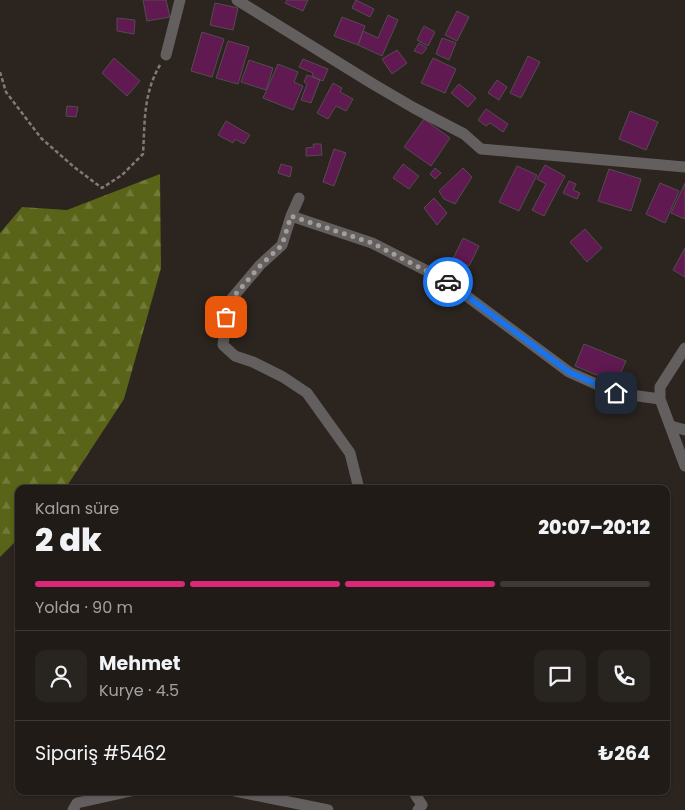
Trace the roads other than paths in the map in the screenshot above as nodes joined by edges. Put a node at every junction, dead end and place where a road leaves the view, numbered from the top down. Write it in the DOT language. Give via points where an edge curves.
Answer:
graph roads {
  1 [pos="180,0"];
  2 [pos="237,0"];
  3 [pos="166,55"];
  4 [pos="685,168"];
  5 [pos="299,198"];
  6 [pos="291,216"];
  7 [pos="685,348"];
  8 [pos="660,400"];
  9 [pos="671,426"];
  10 [pos="685,430"];
  11 [pos="685,466"];
  12 [pos="358,485"];
  13 [pos="113,795"];
  14 [pos="255,795"];
  15 [pos="416,795"];
  16 [pos="72,810"];
  17 [pos="328,810"];
  18 [pos="418,810"];
  1 -- 3 [label="street"];
  2 -- 4 [label="street" via="373,84 464,134 481,149"];
  5 -- 6 [label="street"];
  6 -- 8 [label="street" via="372,243 445,280 569,372 616,393"];
  6 -- 12 [label="street" via="282,245 228,303 223,345 235,356 254,362 308,392 350,453"];
  7 -- 8 [label="street" via="660,387"];
  8 -- 9 [label="street"];
  9 -- 10 [label="street"];
  9 -- 11 [label="street"];
  13 -- 16 [label="street" via="77,803"];
  14 -- 17 [label="street"];
  15 -- 18 [label="street" via="422,805"];
}
